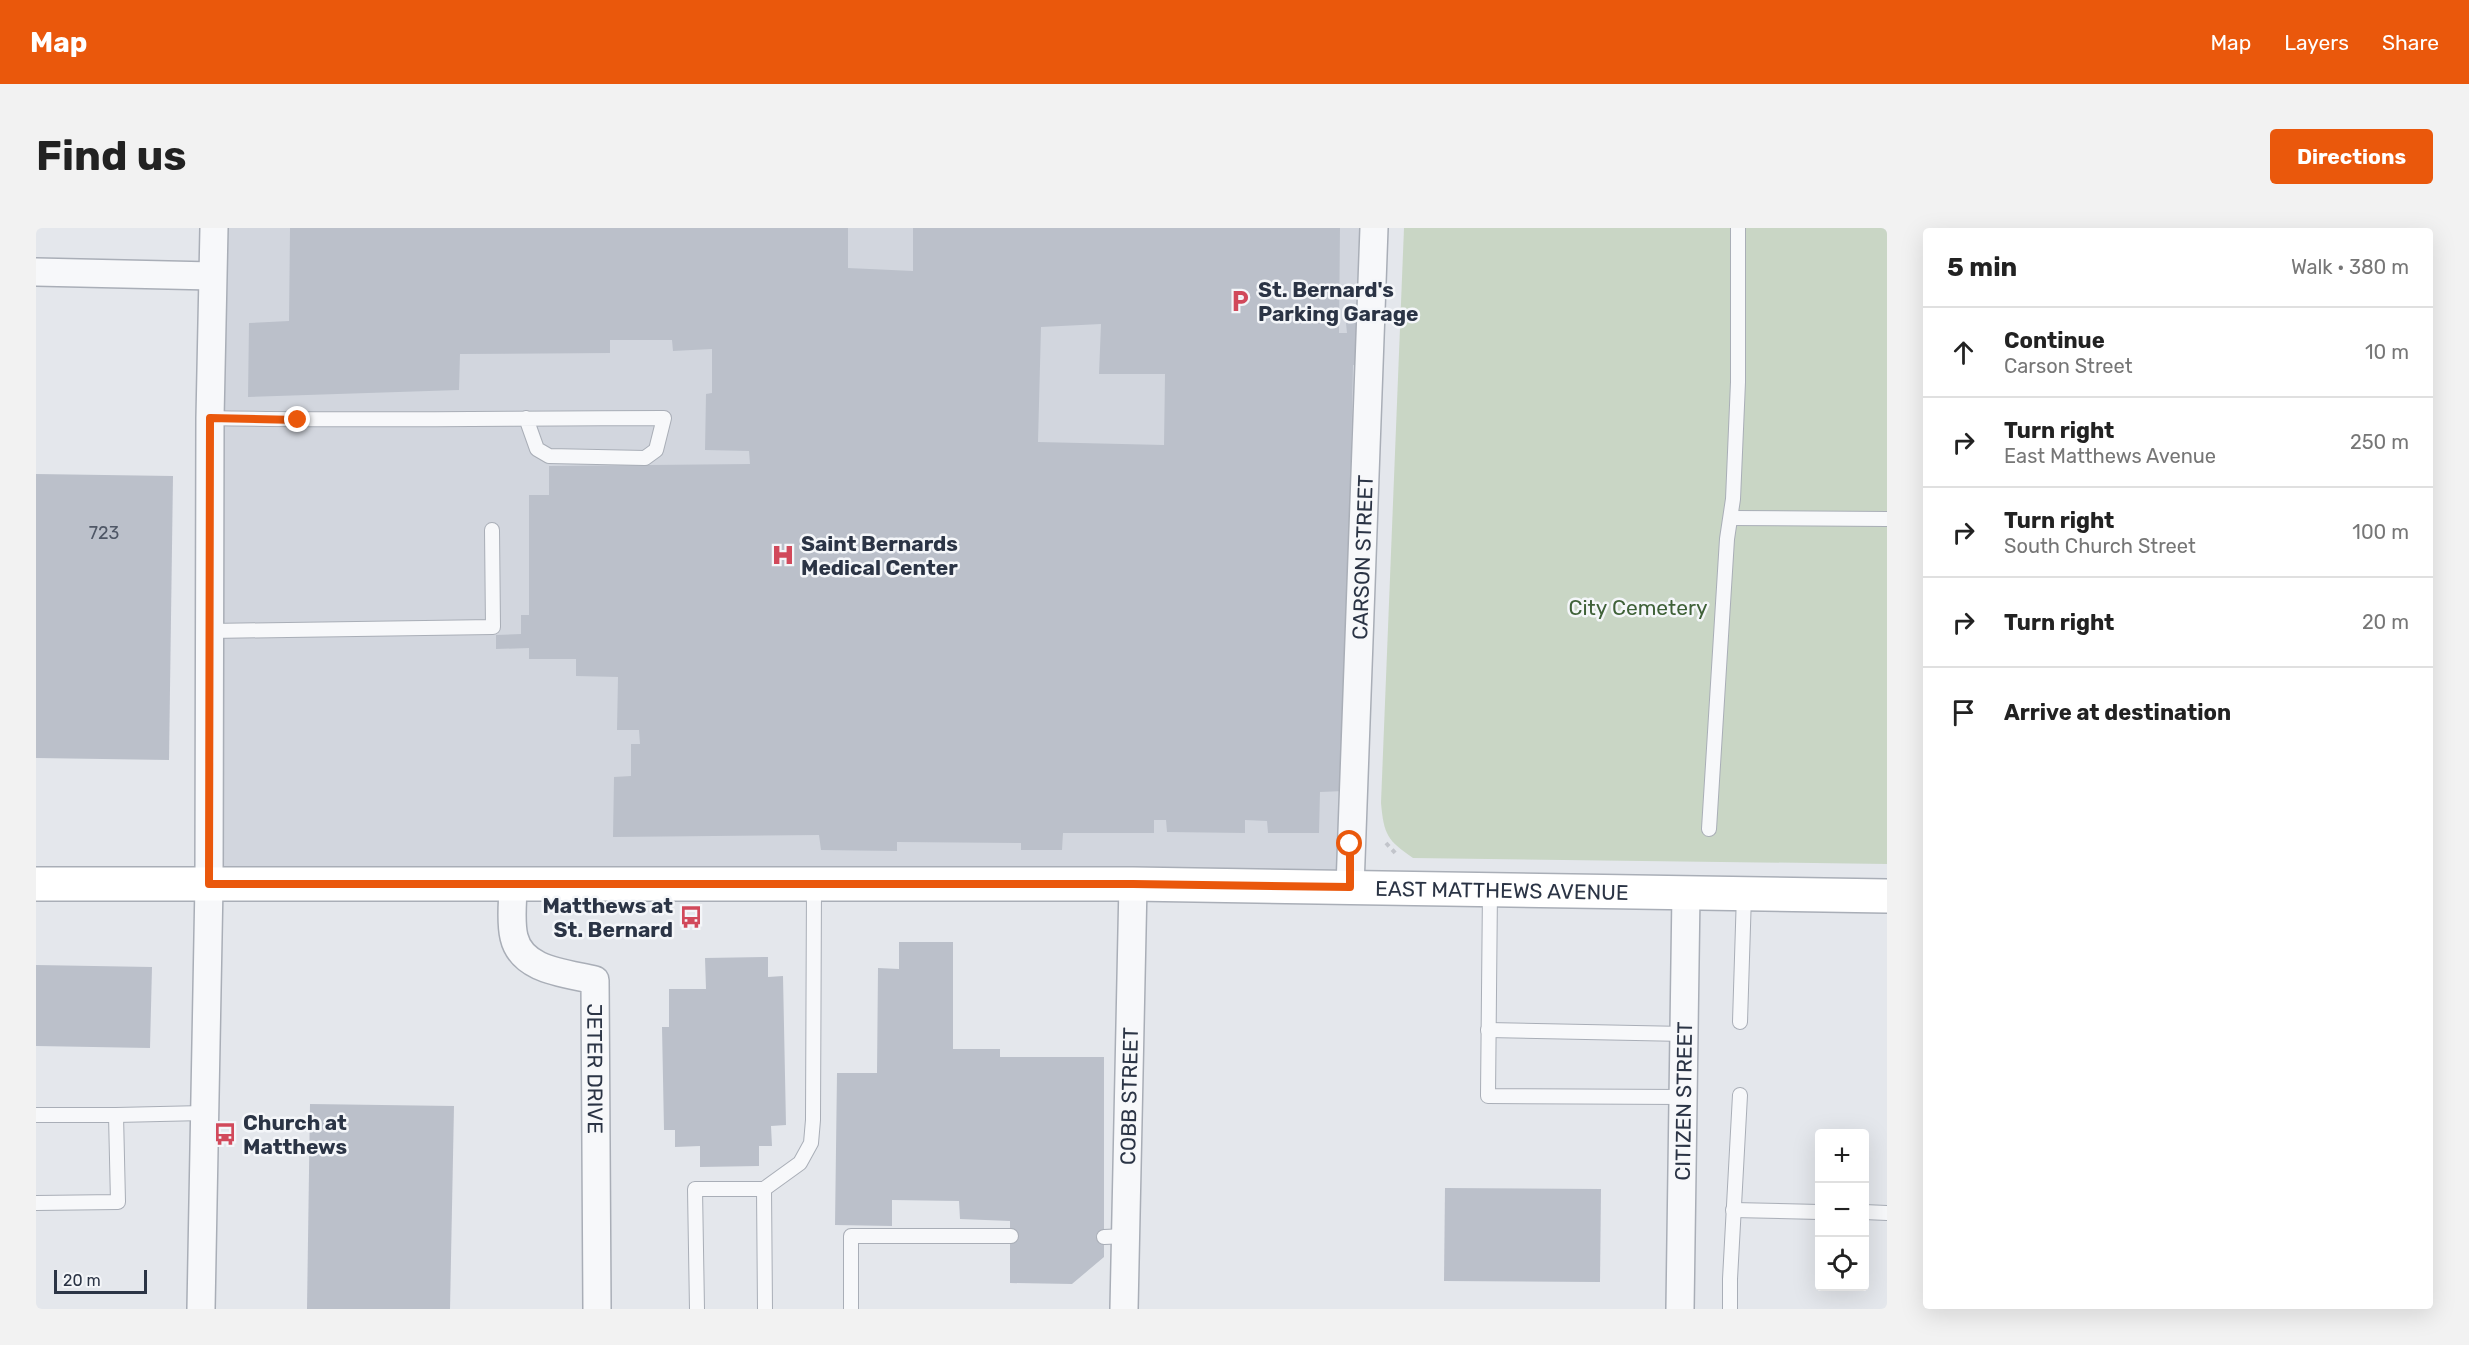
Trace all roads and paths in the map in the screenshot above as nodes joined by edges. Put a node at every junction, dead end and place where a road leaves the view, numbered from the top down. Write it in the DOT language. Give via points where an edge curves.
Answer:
graph roads {
  1 [pos="214,228"];
  2 [pos="1374,228"];
  3 [pos="1737,228"];
  4 [pos="36,272"];
  5 [pos="212,276"];
  6 [pos="210,418"];
  7 [pos="526,418"];
  8 [pos="1731,518"];
  9 [pos="1887,519"];
  10 [pos="492,530"];
  11 [pos="211,631"];
  12 [pos="1709,829"];
  13 [pos="36,884"];
  14 [pos="209,884"];
  15 [pos="1133,884"];
  16 [pos="513,885"];
  17 [pos="814,886"];
  18 [pos="1350,887"];
  19 [pos="1490,889"];
  20 [pos="1686,893"];
  21 [pos="1744,894"];
  22 [pos="1887,896"];
  23 [pos="1740,1022"];
  24 [pos="1488,1030"];
  25 [pos="1685,1034"];
  26 [pos="1740,1095"];
  27 [pos="1683,1097"];
  28 [pos="204,1113"];
  29 [pos="36,1115"];
  30 [pos="116,1115"];
  31 [pos="764,1189"];
  32 [pos="36,1203"];
  33 [pos="1733,1210"];
  34 [pos="1815,1212"];
  35 [pos="1869,1212"];
  36 [pos="1887,1213"];
  37 [pos="1011,1236"];
  38 [pos="201,1309"];
  39 [pos="597,1309"];
  40 [pos="697,1309"];
  41 [pos="765,1309"];
  42 [pos="851,1309"];
  43 [pos="1124,1309"];
  44 [pos="1680,1309"];
  45 [pos="1730,1309"];
  1 -- 5 [label="street"];
  2 -- 18 [label="street, CARSON STREET"];
  3 -- 8 [label="lane" via="1737,382"];
  4 -- 5 [label="street"];
  5 -- 6 [label="street"];
  6 -- 7 [label="lane"];
  6 -- 11 [label="street"];
  7 -- 7 [label="lane" via="537,418 663,418 656,450 645,458 549,456 537,449"];
  8 -- 9 [label="lane"];
  8 -- 12 [label="lane"];
  10 -- 11 [label="lane" via="493,627"];
  11 -- 14 [label="street"];
  13 -- 14 [label="street, EAST MATTHEWS AVENUE"];
  14 -- 16 [label="street, EAST MATTHEWS AVENUE"];
  14 -- 28 [label="street"];
  15 -- 17 [label="street, EAST MATTHEWS AVENUE"];
  15 -- 18 [label="street, EAST MATTHEWS AVENUE"];
  15 -- 43 [label="street, COBB STREET" via="1115,1237"];
  16 -- 17 [label="street, EAST MATTHEWS AVENUE"];
  16 -- 39 [label="street, JETER DRIVE" via="514,937 525,958 539,966 595,980"];
  17 -- 31 [label="lane" via="811,1143 800,1163"];
  18 -- 19 [label="street, EAST MATTHEWS AVENUE"];
  19 -- 20 [label="street, EAST MATTHEWS AVENUE"];
  19 -- 24 [label="lane"];
  20 -- 21 [label="street, EAST MATTHEWS AVENUE"];
  20 -- 25 [label="street, CITIZEN STREET"];
  21 -- 22 [label="street, EAST MATTHEWS AVENUE"];
  21 -- 23 [label="lane"];
  24 -- 25 [label="lane"];
  24 -- 27 [label="lane" via="1488,1096"];
  25 -- 27 [label="street, CITIZEN STREET"];
  26 -- 33 [label="lane"];
  27 -- 44 [label="street, CITIZEN STREET"];
  28 -- 30 [label="lane"];
  28 -- 38 [label="street"];
  29 -- 30 [label="lane"];
  30 -- 32 [label="lane" via="118,1202"];
  31 -- 40 [label="lane" via="695,1189"];
  31 -- 41 [label="lane"];
  33 -- 34 [label="lane"];
  33 -- 45 [label="lane"];
  35 -- 36 [label="lane"];
  37 -- 42 [label="lane" via="851,1236"];
}
